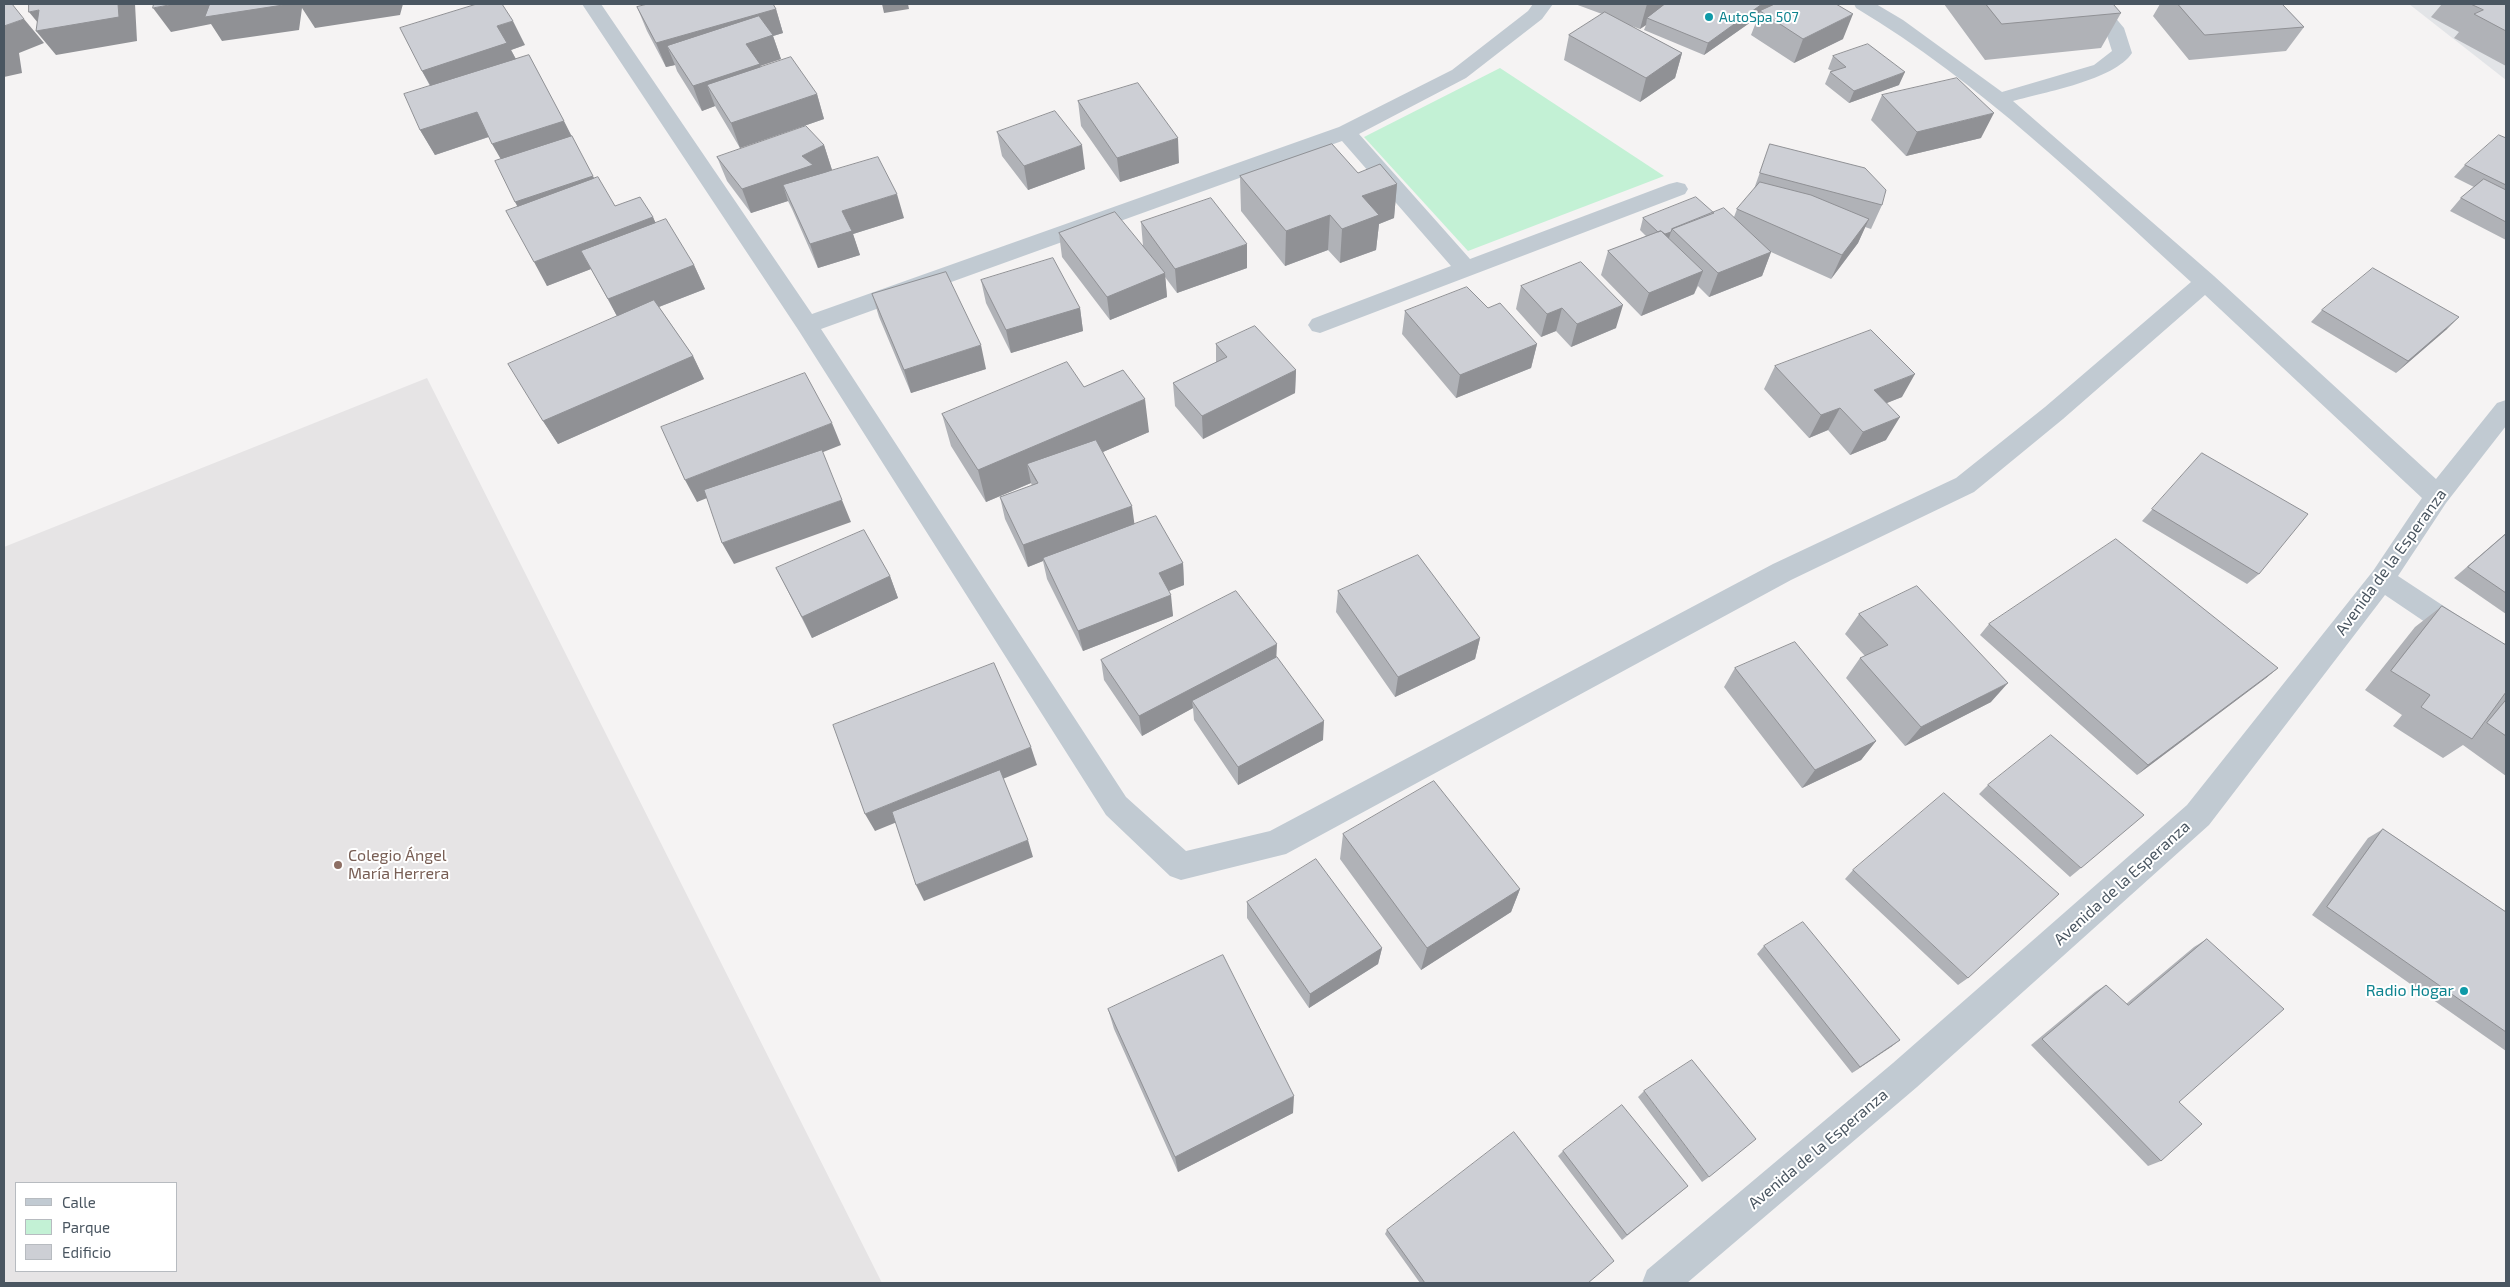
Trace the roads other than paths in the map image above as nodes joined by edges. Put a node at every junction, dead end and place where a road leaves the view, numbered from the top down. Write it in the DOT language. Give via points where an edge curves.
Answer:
graph roads {
  1 [pos="592,4"];
  2 [pos="1543,4"];
  3 [pos="1863,4"];
  4 [pos="2094,4"];
  5 [pos="1999,98"];
  6 [pos="1346,132"];
  7 [pos="1677,189"];
  8 [pos="1466,269"];
  9 [pos="2206,282"];
  10 [pos="806,325"];
  11 [pos="1320,325"];
  12 [pos="2506,409"];
  13 [pos="2437,496"];
  14 [pos="2382,579"];
  15 [pos="2506,662"];
  16 [pos="1660,1283"];
  1 -- 10 [label="street"];
  2 -- 6 [label="street" via="1535,16 1458,74"];
  3 -- 5 [label="street" via="1890,19"];
  4 -- 5 [label="street" via="2114,28 2122,53 2101,69"];
  5 -- 9 [label="street"];
  6 -- 8 [label="street"];
  6 -- 10 [label="street"];
  7 -- 8 [label="street"];
  8 -- 11 [label="street"];
  9 -- 10 [label="street" via="1965,485 1782,572 1275,844 1180,866 1116,806"];
  9 -- 13 [label="street"];
  12 -- 13 [label="street, Avenida de la Esperanza"];
  13 -- 14 [label="street, Avenida de la Esperanza"];
  14 -- 15 [label="street"];
  14 -- 16 [label="street, Avenida de la Esperanza" via="2198,815 1905,1075"];
}
